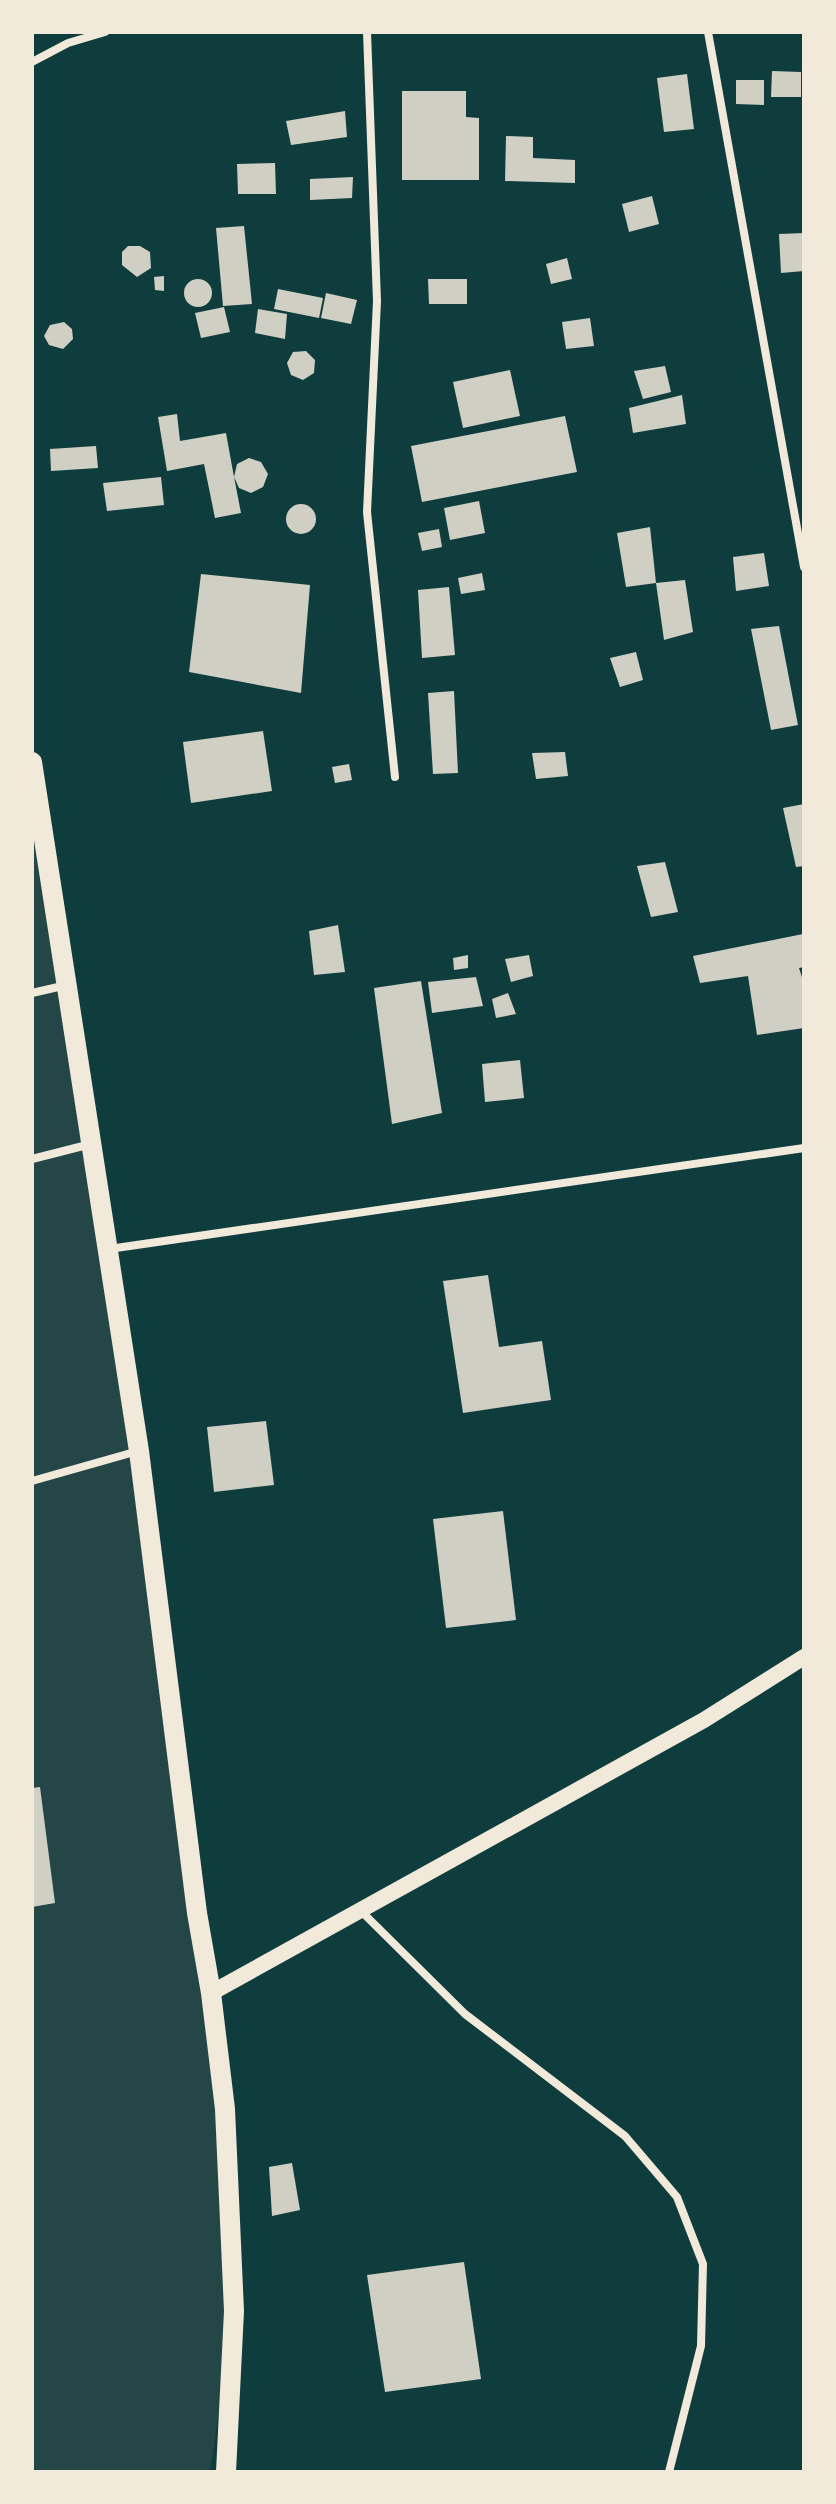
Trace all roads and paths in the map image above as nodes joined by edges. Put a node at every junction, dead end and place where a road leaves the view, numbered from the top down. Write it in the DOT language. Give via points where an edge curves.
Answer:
graph roads {
  1 [pos="105,32"];
  2 [pos="367,32"];
  3 [pos="708,32"];
  4 [pos="32,62"];
  5 [pos="804,567"];
  6 [pos="32,764"];
  7 [pos="395,777"];
  8 [pos="68,985"];
  9 [pos="32,993"];
  10 [pos="92,1144"];
  11 [pos="804,1148"];
  12 [pos="32,1159"];
  13 [pos="108,1249"];
  14 [pos="139,1451"];
  15 [pos="32,1481"];
  16 [pos="804,1657"];
  17 [pos="361,1911"];
  18 [pos="211,1993"];
  19 [pos="226,2472"];
  20 [pos="669,2472"];
  1 -- 4 [label="street"];
  2 -- 7 [label="street" via="377,301 367,512"];
  3 -- 5 [label="street"];
  6 -- 8 [label="main road"];
  8 -- 9 [label="street"];
  8 -- 10 [label="main road"];
  10 -- 12 [label="street"];
  10 -- 13 [label="main road"];
  11 -- 13 [label="street"];
  13 -- 14 [label="main road"];
  14 -- 15 [label="street"];
  14 -- 18 [label="main road"];
  16 -- 17 [label="main road" via="704,1720"];
  17 -- 18 [label="main road"];
  17 -- 20 [label="street" via="465,2014 625,2136 677,2197 703,2264 701,2346"];
  18 -- 19 [label="main road" via="225,2109 234,2311"];
}
